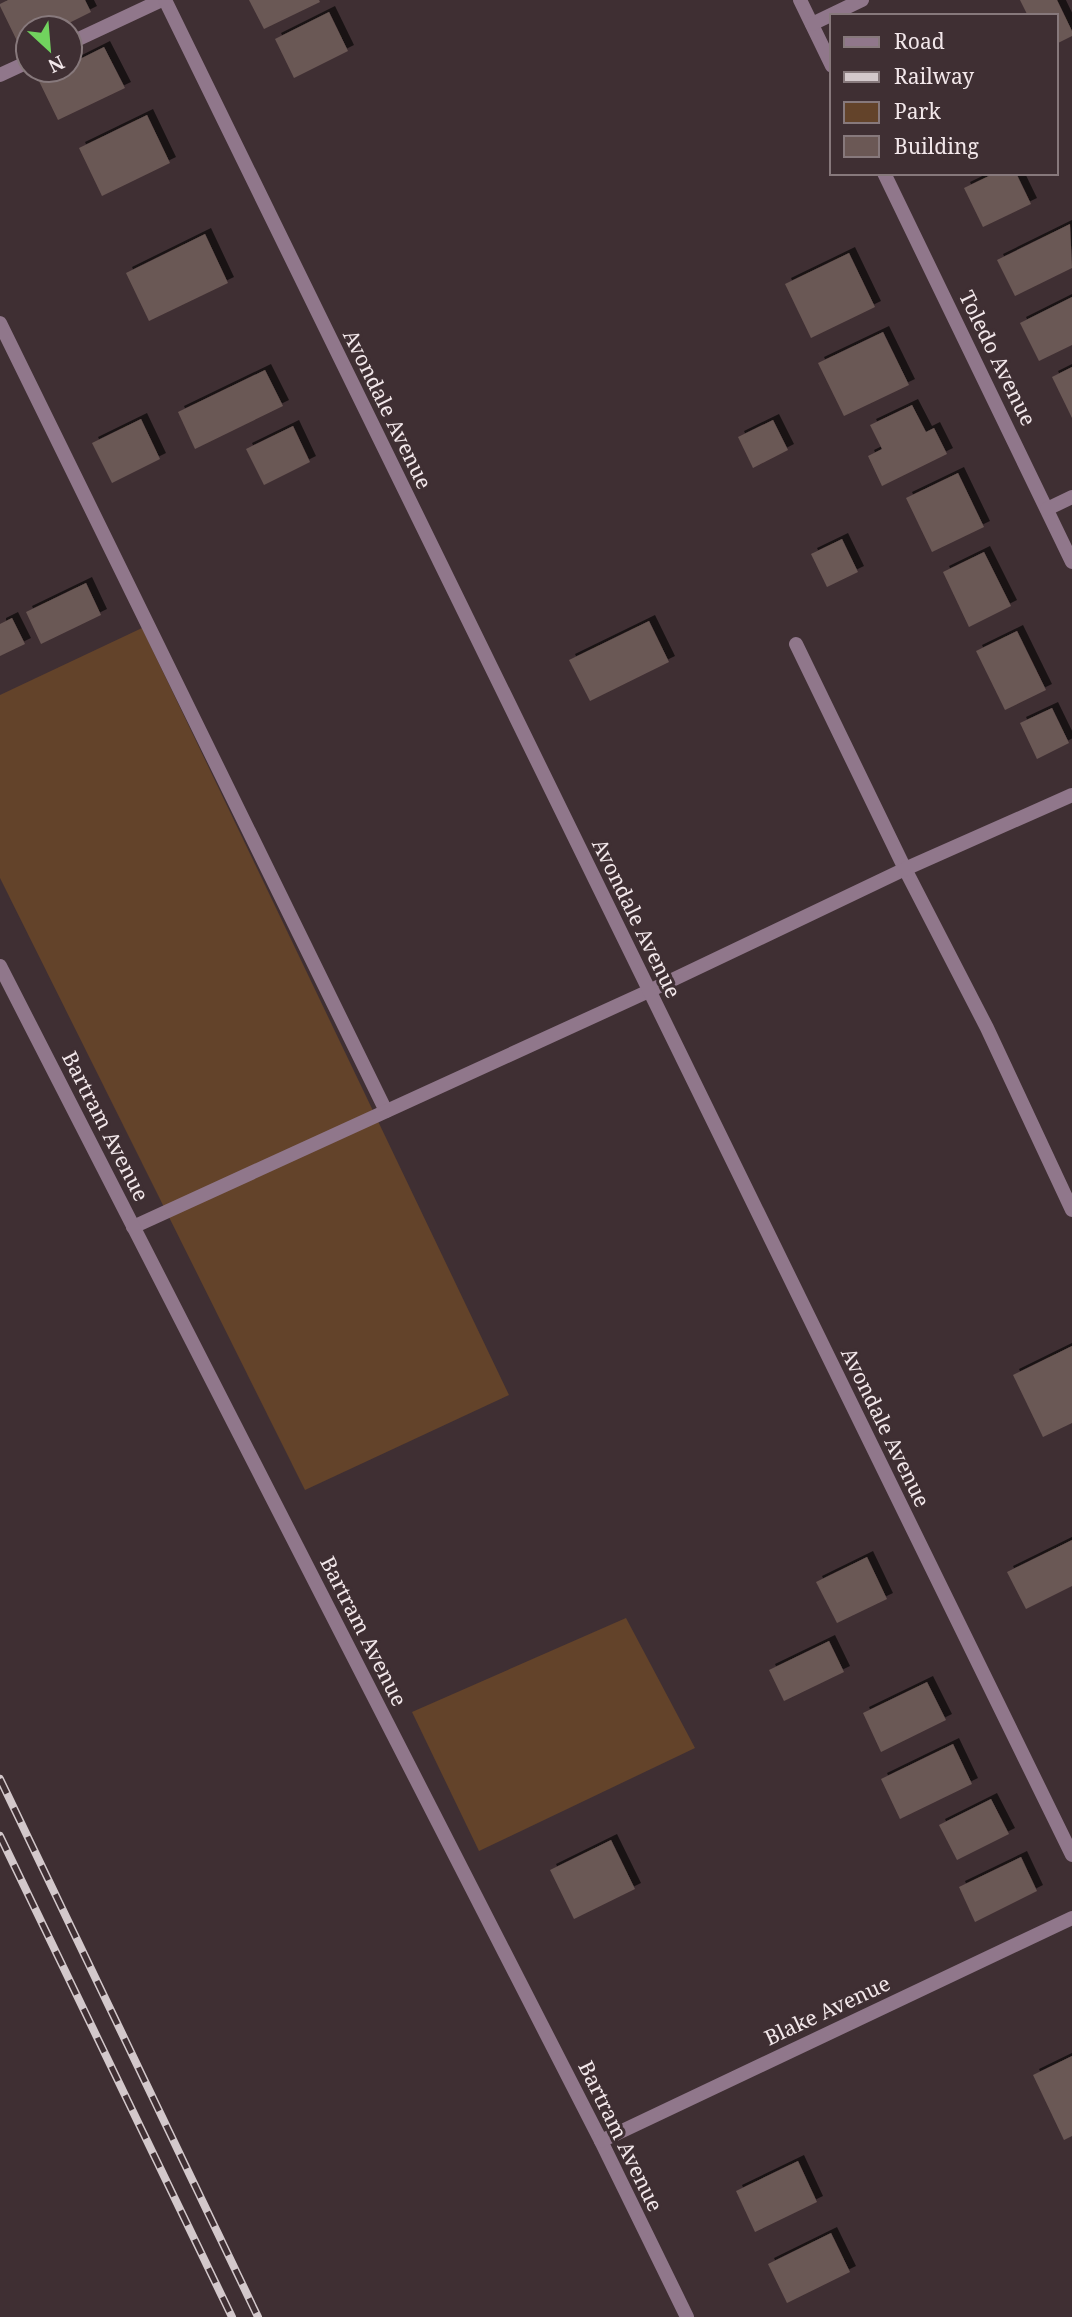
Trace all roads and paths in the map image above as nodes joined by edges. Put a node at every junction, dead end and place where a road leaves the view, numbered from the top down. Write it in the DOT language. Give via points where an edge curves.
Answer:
graph roads {
  1 [pos="163,0"];
  2 [pos="800,0"];
  3 [pos="862,0"];
  4 [pos="833,14"];
  5 [pos="830,15"];
  6 [pos="812,24"];
  7 [pos="84,37"];
  8 [pos="830,62"];
  9 [pos="885,175"];
  10 [pos="0,323"];
  11 [pos="1072,497"];
  12 [pos="1047,509"];
  13 [pos="1072,562"];
  14 [pos="796,644"];
  15 [pos="1072,795"];
  16 [pos="905,869"];
  17 [pos="0,966"];
  18 [pos="649,991"];
  19 [pos="386,1111"];
  20 [pos="1072,1210"];
  21 [pos="133,1227"];
  22 [pos="1072,1855"];
  23 [pos="1072,1918"];
  24 [pos="601,2140"];
  25 [pos="687,2317"];
  1 -- 7 [label="street"];
  1 -- 18 [label="street, Avondale Avenue"];
  2 -- 6 [label="street"];
  3 -- 4 [label="street"];
  5 -- 6 [label="street"];
  6 -- 8 [label="street"];
  9 -- 12 [label="street, Toledo Avenue"];
  10 -- 19 [label="street"];
  11 -- 12 [label="street"];
  12 -- 13 [label="street, Toledo Avenue"];
  14 -- 16 [label="street"];
  15 -- 16 [label="street"];
  16 -- 18 [label="street"];
  16 -- 20 [label="street" via="987,1028"];
  17 -- 21 [label="street, Bartram Avenue"];
  18 -- 19 [label="street"];
  18 -- 22 [label="street, Avondale Avenue"];
  19 -- 21 [label="street"];
  21 -- 24 [label="street, Bartram Avenue"];
  23 -- 24 [label="street, Blake Avenue"];
  24 -- 25 [label="street, Bartram Avenue"];
}
